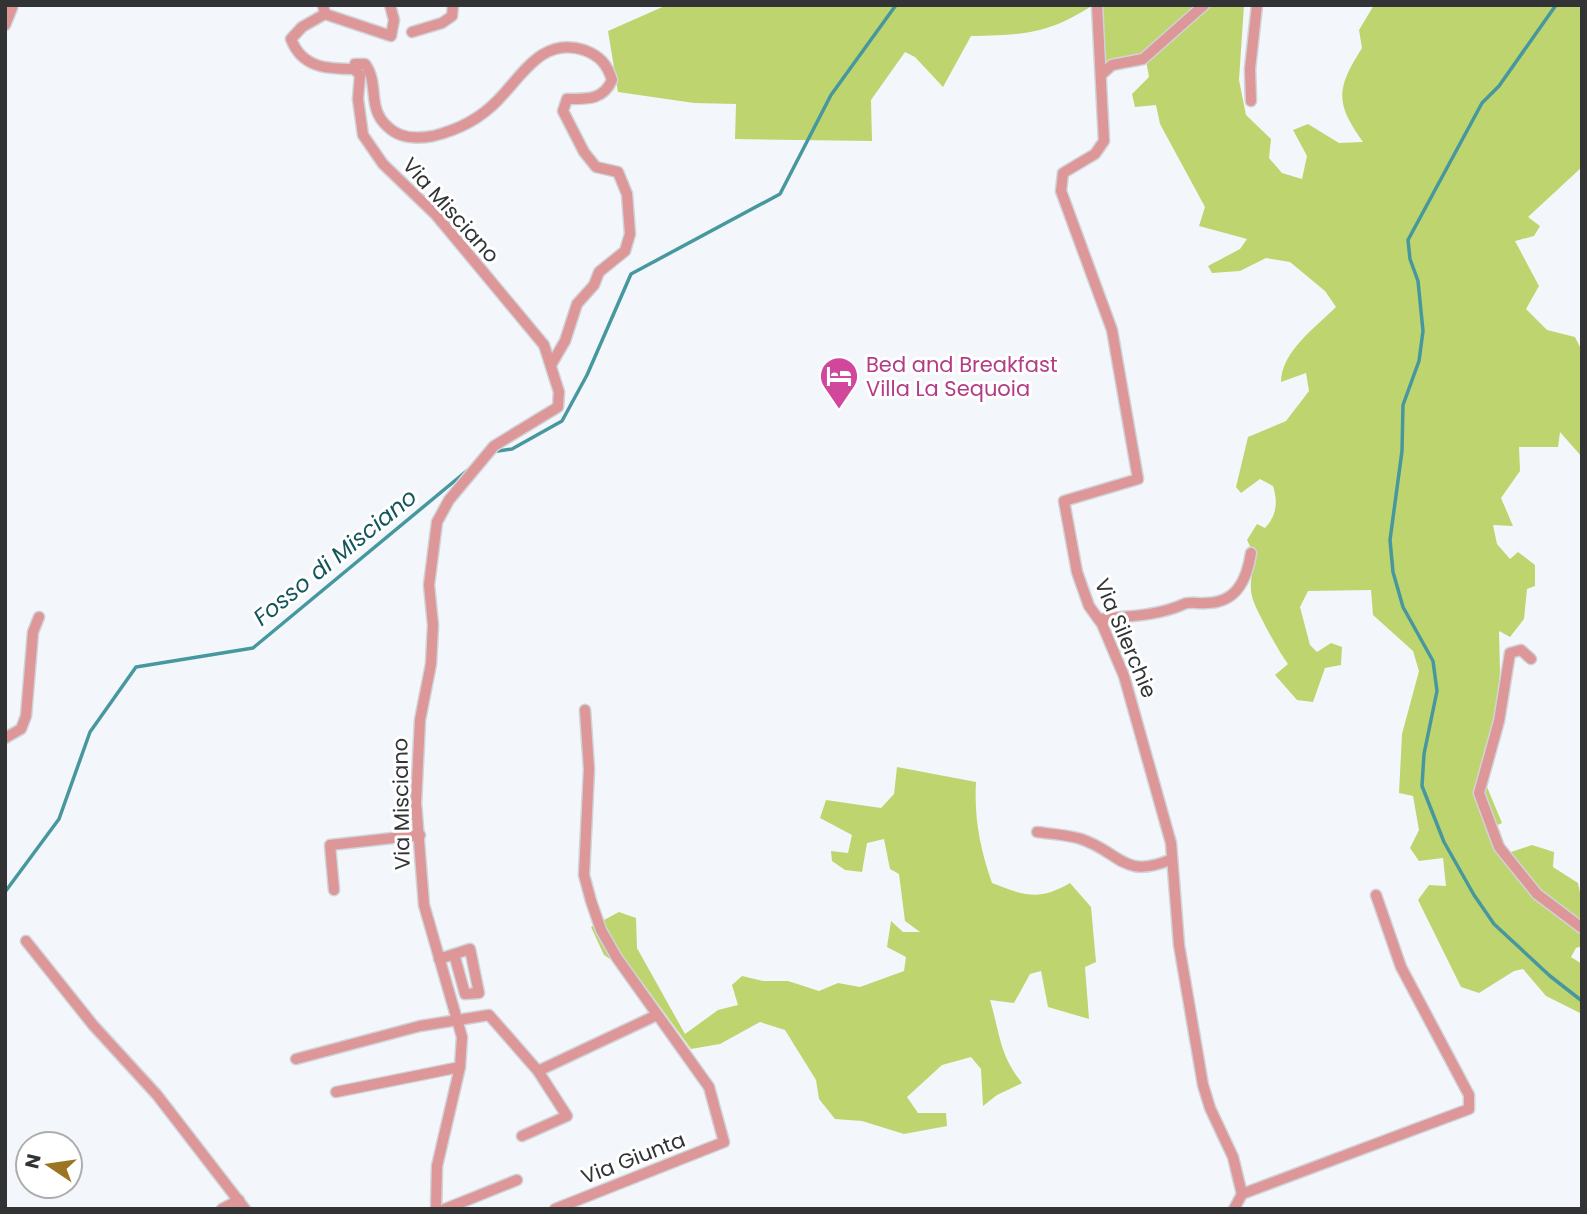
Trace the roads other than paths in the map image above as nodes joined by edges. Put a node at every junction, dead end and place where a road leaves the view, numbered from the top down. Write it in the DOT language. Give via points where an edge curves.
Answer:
graph roads {
  1 [pos="8,5"];
  2 [pos="390,5"];
  3 [pos="453,5"];
  4 [pos="1097,5"];
  5 [pos="1204,5"];
  6 [pos="1257,5"];
  7 [pos="324,10"];
  8 [pos="5,25"];
  9 [pos="412,32"];
  10 [pos="354,69"];
  11 [pos="1101,75"];
  12 [pos="1251,102"];
  13 [pos="551,365"];
  14 [pos="1251,553"];
  15 [pos="39,617"];
  16 [pos="1099,619"];
  17 [pos="1531,659"];
  18 [pos="585,710"];
  19 [pos="5,737"];
  20 [pos="1038,832"];
  21 [pos="420,835"];
  22 [pos="1172,859"];
  23 [pos="334,890"];
  24 [pos="1376,895"];
  25 [pos="1582,928"];
  26 [pos="26,941"];
  27 [pos="454,954"];
  28 [pos="439,958"];
  29 [pos="657,1016"];
  30 [pos="458,1018"];
  31 [pos="296,1059"];
  32 [pos="460,1067"];
  33 [pos="538,1071"];
  34 [pos="336,1092"];
  35 [pos="522,1136"];
  36 [pos="517,1180"];
  37 [pos="1242,1194"];
  38 [pos="242,1204"];
  39 [pos="222,1209"];
  40 [pos="436,1209"];
  41 [pos="445,1209"];
  42 [pos="555,1209"];
  43 [pos="1234,1209"];
  1 -- 8 [label="street" via="11,16"];
  2 -- 7 [label="street" via="394,20 391,36"];
  3 -- 9 [label="street" via="452,16 442,23"];
  4 -- 11 [label="street, Via Silerchie"];
  5 -- 11 [label="street" via="1143,59 1112,65"];
  6 -- 12 [label="street"];
  7 -- 10 [label="street" via="291,39 295,51 311,64"];
  10 -- 13 [label="street, Via Misciano" via="360,75 363,135 383,164 436,215 544,345"];
  10 -- 13 [label="street, Via Misciano" via="355,64 365,64 371,72 373,104 387,127 404,137 426,137 454,131 480,115 498,101 521,70 548,50 579,49 602,59 608,67 612,80 607,91 594,99 568,99 563,111 596,167 618,172 626,194 630,234 625,251 599,272 577,304"];
  11 -- 16 [label="street, Via Silerchie" via="1104,141 1095,154 1063,173 1061,191 1112,330 1138,479 1064,501 1077,572 1089,606"];
  13 -- 21 [label="street, Via Misciano" via="558,407 494,446 449,500 437,522 429,584 431,664 417,761"];
  14 -- 16 [label="street" via="1247,576 1230,598 1210,604 1186,603 1157,614"];
  15 -- 19 [label="street" via="33,632 26,716 22,729"];
  16 -- 22 [label="street, Via Silerchie" via="1131,698"];
  17 -- 25 [label="street" via="1521,650 1510,653 1499,721 1479,793 1499,847 1537,894"];
  18 -- 29 [label="street" via="589,769 584,875 601,930"];
  20 -- 22 [label="street" via="1079,838 1120,863 1144,869"];
  21 -- 23 [label="street" via="330,845"];
  21 -- 28 [label="street, Via Misciano" via="424,905"];
  22 -- 37 [label="street, Via Silerchie" via="1179,945 1203,1085 1233,1157"];
  24 -- 37 [label="street" via="1401,967 1469,1095 1469,1109"];
  26 -- 38 [label="street" via="172,1113"];
  27 -- 28 [label="street"];
  28 -- 30 [label="street, Via Misciano"];
  29 -- 33 [label="street"];
  29 -- 42 [label="street, Via Giunta" via="709,1087 724,1142"];
  30 -- 31 [label="street"];
  30 -- 32 [label="street, Via Misciano"];
  30 -- 33 [label="street" via="489,1015"];
  32 -- 34 [label="street"];
  32 -- 40 [label="street, Via Misciano" via="440,1142"];
  33 -- 35 [label="street" via="567,1116"];
  36 -- 41 [label="street"];
  37 -- 43 [label="street"];
  38 -- 39 [label="street"];
}
